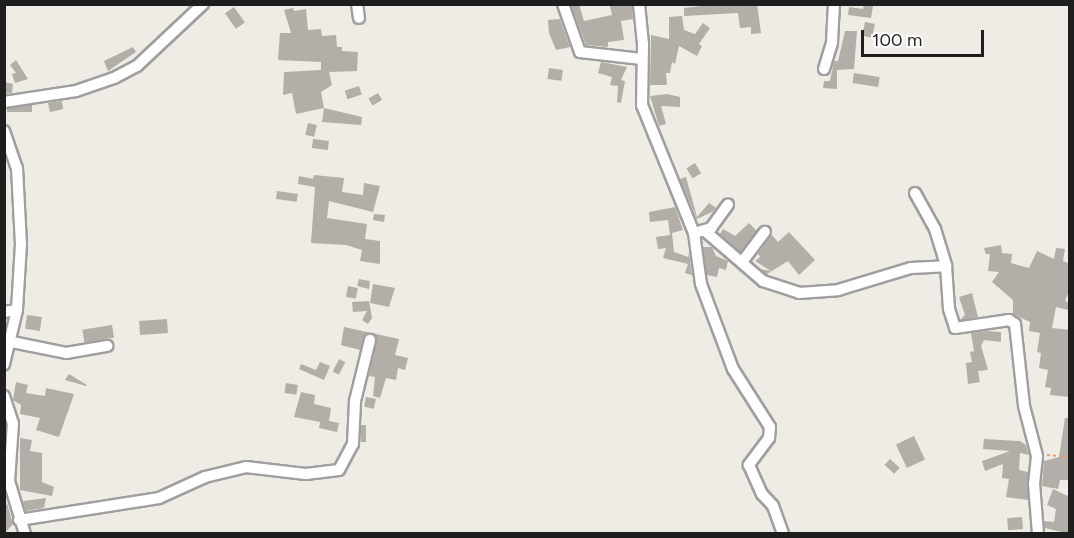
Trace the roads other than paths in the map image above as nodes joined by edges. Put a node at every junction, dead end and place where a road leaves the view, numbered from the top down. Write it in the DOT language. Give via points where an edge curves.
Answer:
graph roads {
  1 [pos="203,4"];
  2 [pos="357,4"];
  3 [pos="563,4"];
  4 [pos="639,4"];
  5 [pos="834,4"];
  6 [pos="359,18"];
  7 [pos="642,60"];
  8 [pos="824,69"];
  9 [pos="4,102"];
  10 [pos="4,131"];
  11 [pos="915,193"];
  12 [pos="728,205"];
  13 [pos="699,232"];
  14 [pos="765,232"];
  15 [pos="742,262"];
  16 [pos="946,266"];
  17 [pos="17,310"];
  18 [pos="4,312"];
  19 [pos="370,340"];
  20 [pos="12,342"];
  21 [pos="107,346"];
  22 [pos="4,364"];
  23 [pos="5,398"];
  24 [pos="19,520"];
  25 [pos="25,534"];
  26 [pos="783,534"];
  27 [pos="1038,534"];
  1 -- 9 [label="street" via="137,66 114,78 76,91"];
  2 -- 6 [label="street"];
  3 -- 7 [label="street" via="580,52"];
  4 -- 7 [label="street"];
  5 -- 8 [label="street"];
  7 -- 13 [label="street" via="642,105"];
  10 -- 17 [label="street" via="19,189"];
  11 -- 16 [label="street" via="935,229"];
  12 -- 13 [label="street" via="716,224"];
  13 -- 15 [label="street"];
  13 -- 26 [label="street" via="701,284 733,369 770,428 769,438 749,465"];
  14 -- 15 [label="street"];
  15 -- 16 [label="street" via="771,286 799,292 838,290 910,268"];
  16 -- 27 [label="street" via="949,309 955,328 1009,320 1015,324 1024,406 1037,456 1034,483"];
  17 -- 18 [label="street"];
  17 -- 20 [label="street"];
  19 -- 24 [label="street" via="356,401 353,444 339,470 306,474 246,467 205,477 159,498"];
  20 -- 21 [label="street" via="66,353"];
  20 -- 22 [label="street"];
  23 -- 24 [label="street" via="13,423 9,481"];
  24 -- 25 [label="street"];
}
